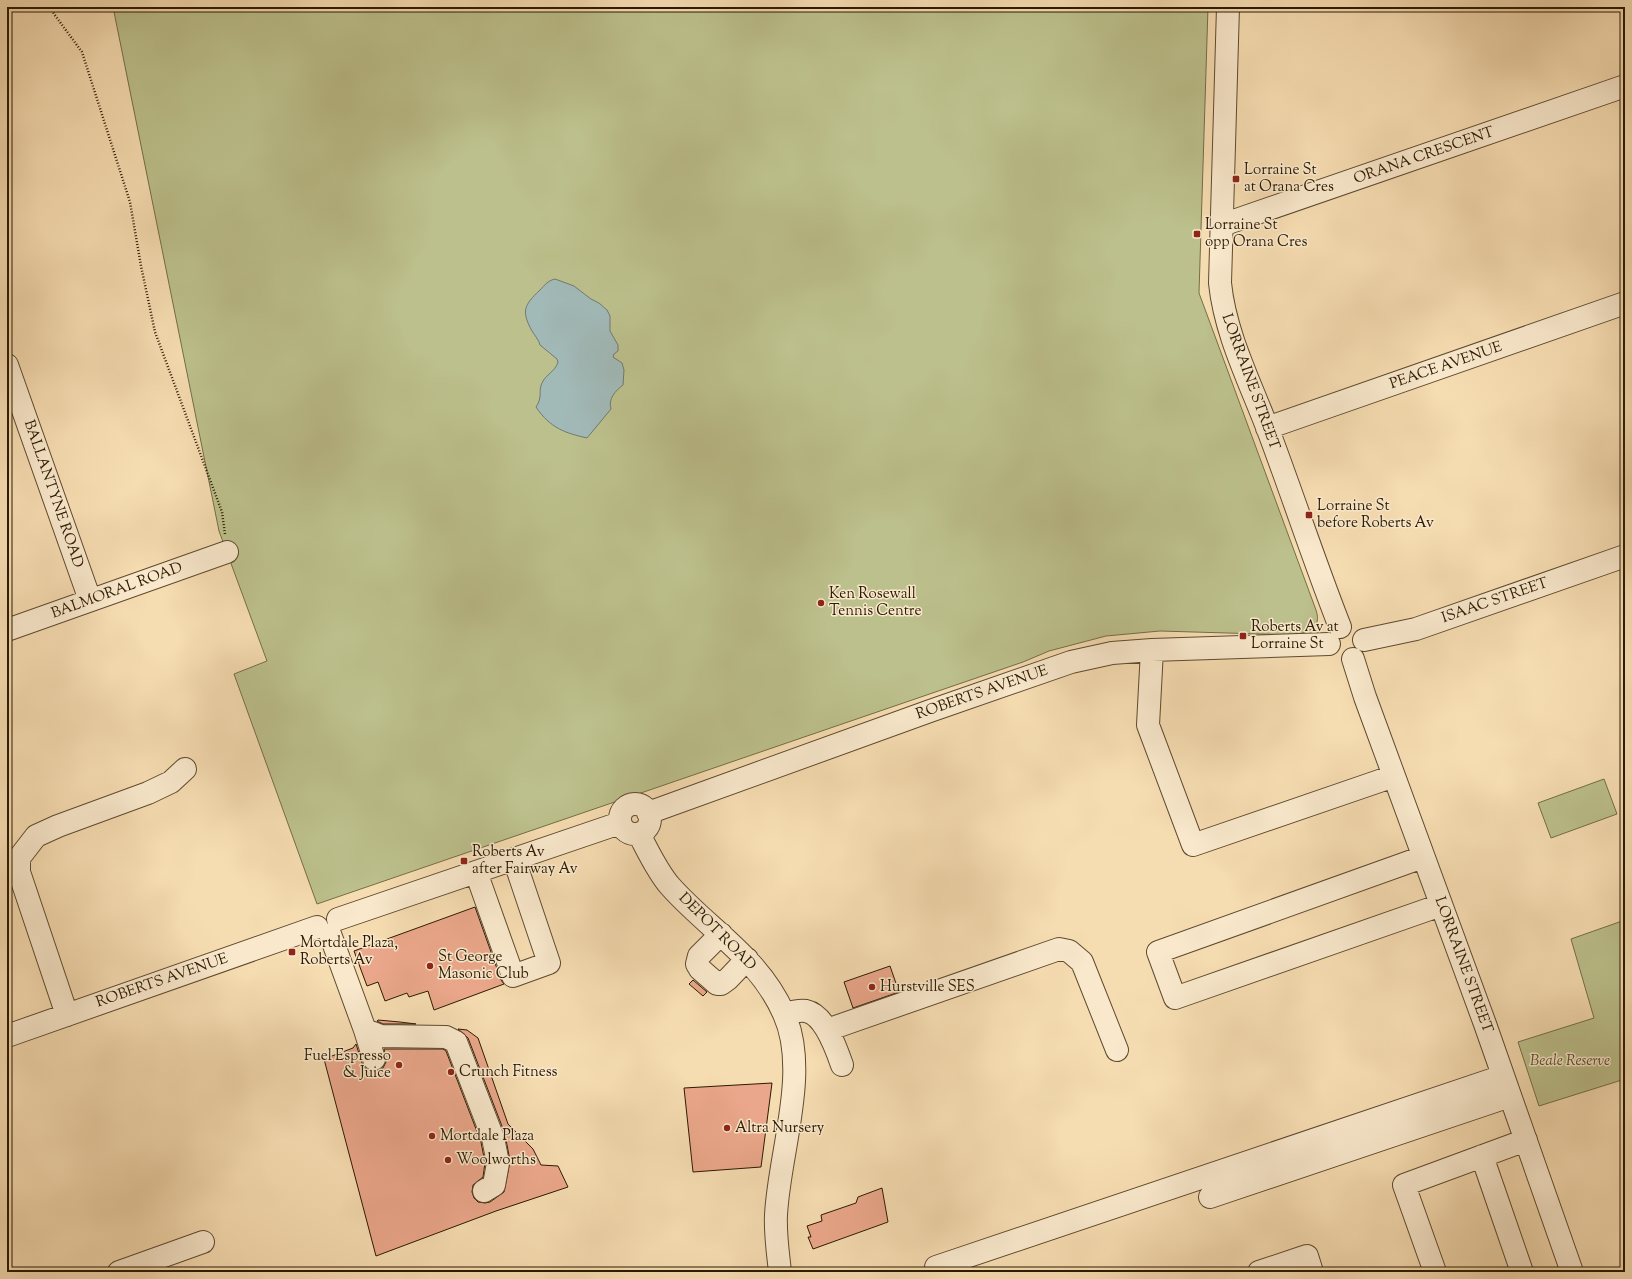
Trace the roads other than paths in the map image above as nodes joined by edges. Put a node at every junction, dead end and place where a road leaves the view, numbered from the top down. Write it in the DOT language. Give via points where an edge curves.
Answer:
graph roads {
  1 [pos="1228,7"];
  2 [pos="1625,86"];
  3 [pos="1222,225"];
  4 [pos="1625,303"];
  5 [pos="7,365"];
  6 [pos="1267,428"];
  7 [pos="227,552"];
  8 [pos="1625,556"];
  9 [pos="90,600"];
  10 [pos="7,630"];
  11 [pos="1335,636"];
  12 [pos="1364,640"];
  13 [pos="1152,650"];
  14 [pos="1353,659"];
  15 [pos="185,769"];
  16 [pos="1394,776"];
  17 [pos="648,813"];
  18 [pos="620,823"];
  19 [pos="639,834"];
  20 [pos="1423,857"];
  21 [pos="514,859"];
  22 [pos="476,872"];
  23 [pos="1441,905"];
  24 [pos="328,927"];
  25 [pos="721,934"];
  26 [pos="747,960"];
  27 [pos="784,1014"];
  28 [pos="67,1015"];
  29 [pos="366,1030"];
  30 [pos="827,1030"];
  31 [pos="7,1036"];
  32 [pos="1117,1050"];
  33 [pos="374,1058"];
  34 [pos="842,1065"];
  35 [pos="1503,1076"];
  36 [pos="1510,1096"];
  37 [pos="1526,1140"];
  38 [pos="1482,1156"];
  39 [pos="484,1191"];
  40 [pos="1210,1197"];
  41 [pos="203,1242"];
  42 [pos="936,1267"];
  43 [pos="119,1272"];
  44 [pos="780,1272"];
  45 [pos="1259,1272"];
  46 [pos="1312,1272"];
  47 [pos="1435,1272"];
  48 [pos="1522,1272"];
  49 [pos="1572,1272"];
  1 -- 3 [label="street, LORRAINE STREET"];
  2 -- 3 [label="street, ORANA CRESCENT"];
  3 -- 6 [label="street, LORRAINE STREET" via="1221,301 1234,343"];
  4 -- 6 [label="street, PEACE AVENUE"];
  5 -- 9 [label="street, BALLANTYNE ROAD"];
  6 -- 11 [label="street, LORRAINE STREET" via="1321,579"];
  7 -- 9 [label="street, BALMORAL ROAD"];
  8 -- 12 [label="street, ISAAC STREET" via="1416,629"];
  9 -- 10 [label="street, BALMORAL ROAD"];
  11 -- 12 [label="street" via="1350,626 1359,631"];
  11 -- 13 [label="street, ROBERTS AVENUE"];
  11 -- 14 [label="street" via="1334,654 1342,660"];
  12 -- 14 [label="street" via="1362,649"];
  13 -- 16 [label="street" via="1148,725 1193,845"];
  13 -- 17 [label="street, ROBERTS AVENUE" via="1112,653 1071,662"];
  14 -- 16 [label="street, LORRAINE STREET"];
  15 -- 28 [label="street" via="171,782 148,793 36,836 19,858 19,872"];
  16 -- 20 [label="street, LORRAINE STREET"];
  17 -- 18 [label="street" via="642,806 628,806 621,813"];
  17 -- 19 [label="street" via="650,818 647,828"];
  18 -- 19 [label="street" via="625,831"];
  18 -- 21 [label="street, ROBERTS AVENUE"];
  19 -- 25 [label="street, DEPOT ROAD" via="668,884"];
  20 -- 23 [label="street, LORRAINE STREET"];
  20 -- 23 [label="street" via="1158,952 1174,998"];
  21 -- 22 [label="street, ROBERTS AVENUE"];
  21 -- 22 [label="street" via="549,963 512,976"];
  22 -- 24 [label="street, ROBERTS AVENUE"];
  23 -- 35 [label="street, LORRAINE STREET"];
  24 -- 28 [label="street, ROBERTS AVENUE"];
  24 -- 29 [label="street"];
  25 -- 26 [label="street, DEPOT ROAD"];
  25 -- 26 [label="street" via="699,956 697,964 700,969 721,984"];
  26 -- 27 [label="street, DEPOT ROAD" via="762,978"];
  27 -- 30 [label="street" via="798,1011 811,1013"];
  27 -- 44 [label="street, DEPOT ROAD" via="790,1033 795,1068 776,1215"];
  28 -- 31 [label="street, ROBERTS AVENUE"];
  29 -- 33 [label="street"];
  29 -- 39 [label="street" via="381,1036 446,1037 456,1042 493,1138 498,1163 494,1185"];
  30 -- 32 [label="street" via="1059,949 1069,951 1082,962"];
  30 -- 34 [label="street"];
  35 -- 36 [label="street, LORRAINE STREET"];
  35 -- 42 [label="street"];
  36 -- 37 [label="street, LORRAINE STREET"];
  36 -- 40 [label="street"];
  37 -- 38 [label="street"];
  37 -- 49 [label="street, LORRAINE STREET"];
  38 -- 47 [label="street" via="1404,1185"];
  38 -- 48 [label="street"];
  41 -- 43 [label="street"];
  45 -- 46 [label="street" via="1306,1256"];
}
